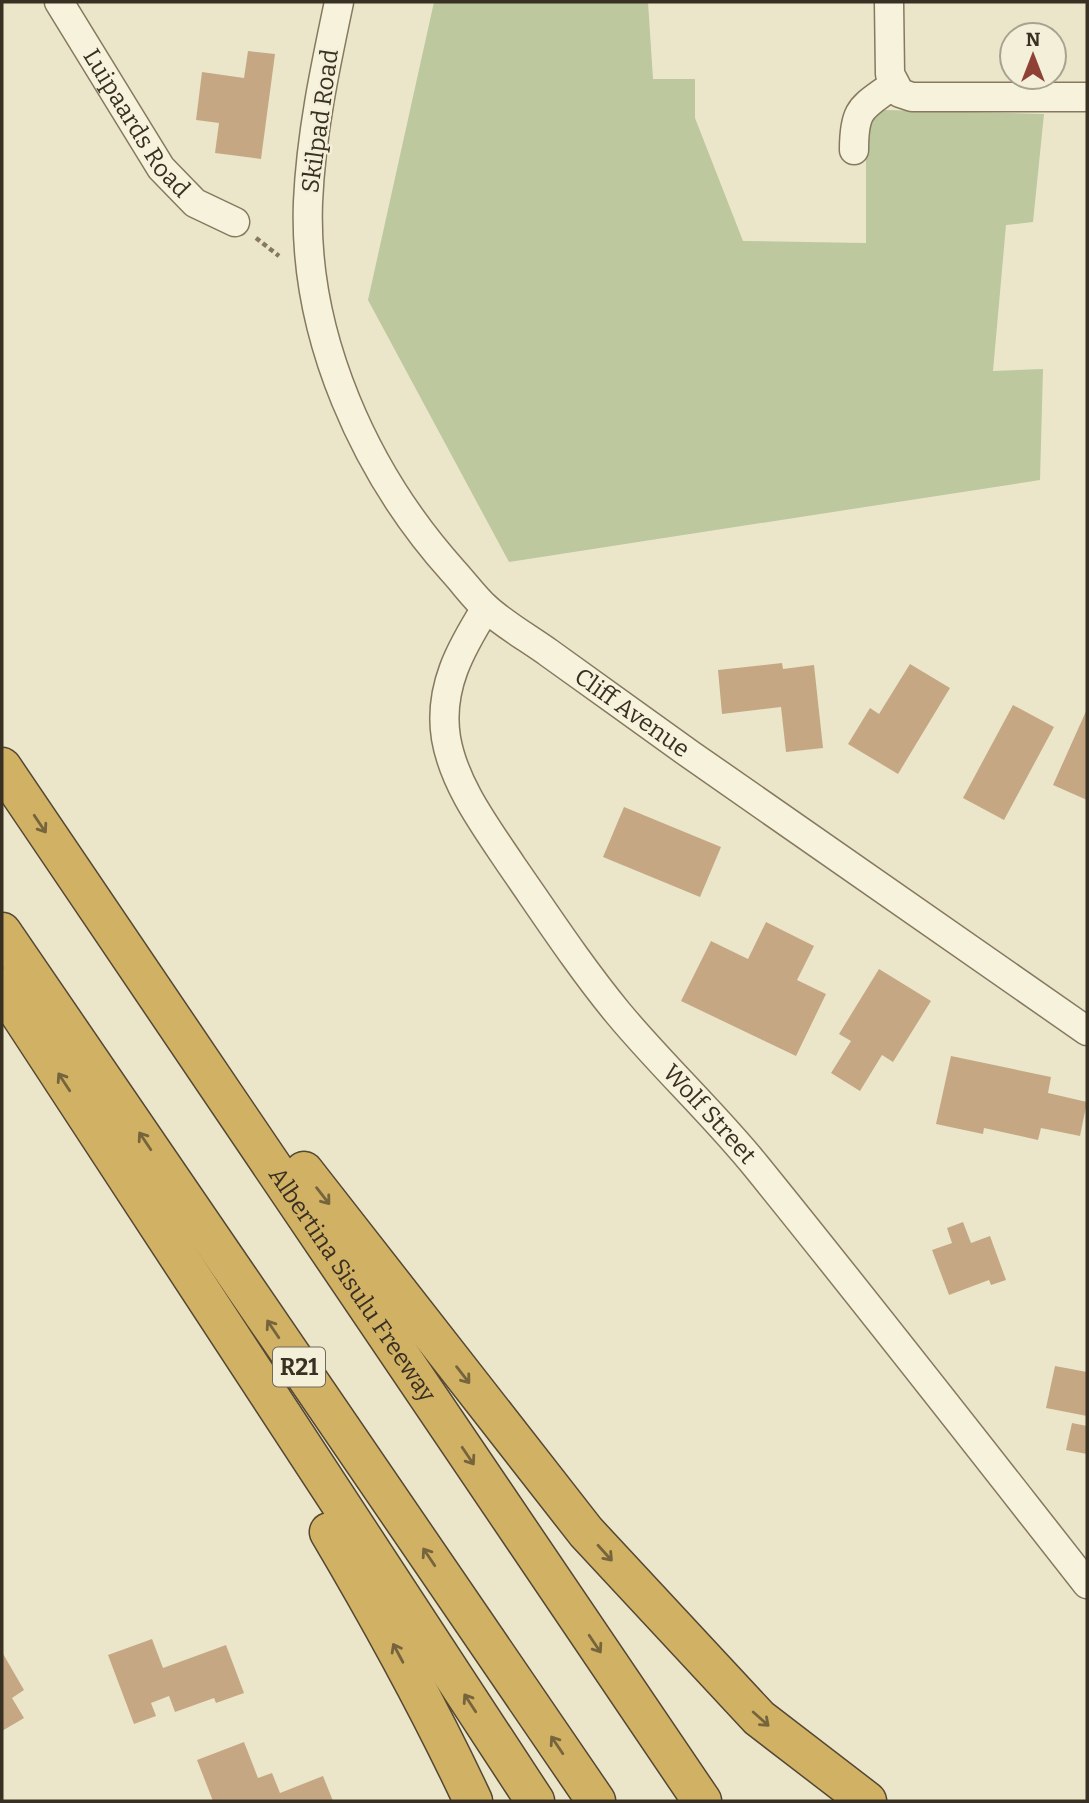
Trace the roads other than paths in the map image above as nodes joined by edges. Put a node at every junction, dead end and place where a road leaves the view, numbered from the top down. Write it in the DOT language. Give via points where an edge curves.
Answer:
graph roads {
  1 [pos="59,2"];
  2 [pos="339,2"];
  3 [pos="889,2"];
  4 [pos="894,84"];
  5 [pos="1087,97"];
  6 [pos="854,150"];
  7 [pos="235,222"];
  8 [pos="313,282"];
  9 [pos="486,608"];
  10 [pos="2,767"];
  11 [pos="2,932"];
  12 [pos="2,987"];
  13 [pos="169,1014"];
  14 [pos="1087,1031"];
  15 [pos="85,1113"];
  16 [pos="1087,1584"];
  17 [pos="473,1801"];
  18 [pos="535,1801"];
  19 [pos="596,1801"];
  20 [pos="702,1801"];
  21 [pos="867,1801"];
  1 -- 7 [label="street, Luipaards Road" via="160,168 195,203"];
  2 -- 8 [label="street, Skilpad Road" via="312,141 308,205"];
  3 -- 4 [label="street" via="889,66"];
  4 -- 5 [label="street" via="900,93 912,97"];
  4 -- 6 [label="street" via="866,102 858,115"];
  8 -- 9 [label="street, Cliff Avenue" via="343,393 368,448 404,509"];
  9 -- 14 [label="street, Cliff Avenue"];
  9 -- 16 [label="street, Wolf Street" via="460,649 446,704 446,737 457,775 483,822 618,1013 755,1164"];
  10 -- 13 [label="highway, Albertina Sisulu Freeway, one-way"];
  19 -- 11 [label="highway, R21, one-way"];
  15 -- 12 [label="highway, one-way"];
  13 -- 20 [label="highway, Albertina Sisulu Freeway, one-way"];
  13 -- 21 [label="highway, one-way" via="212,1054 586,1532 759,1718"];
  17 -- 15 [label="highway, one-way" via="381,1621 134,1213"];
  18 -- 15 [label="highway, one-way"];
}
